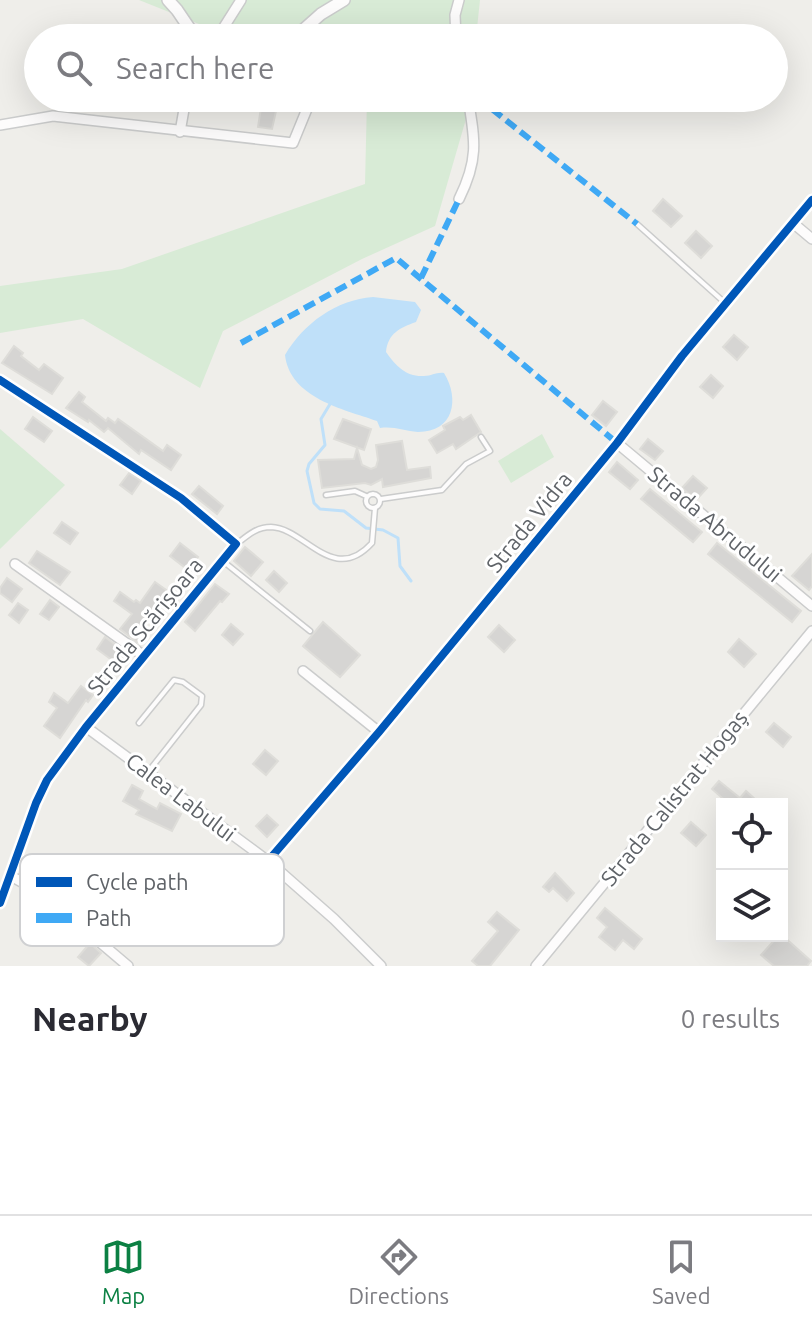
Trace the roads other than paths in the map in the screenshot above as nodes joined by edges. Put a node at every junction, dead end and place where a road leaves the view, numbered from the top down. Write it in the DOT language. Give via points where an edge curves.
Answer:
graph roads {
  1 [pos="168,0"];
  2 [pos="241,0"];
  3 [pos="344,0"];
  4 [pos="459,0"];
  5 [pos="186,24"];
  6 [pos="226,24"];
  7 [pos="310,24"];
  8 [pos="455,24"];
  9 [pos="184,112"];
  10 [pos="306,112"];
  11 [pos="470,112"];
  12 [pos="0,125"];
  13 [pos="180,132"];
  14 [pos="459,199"];
  15 [pos="812,200"];
  16 [pos="793,223"];
  17 [pos="637,224"];
  18 [pos="812,239"];
  19 [pos="726,304"];
  20 [pos="0,380"];
  21 [pos="481,437"];
  22 [pos="617,443"];
  23 [pos="326,495"];
  24 [pos="367,497"];
  25 [pos="381,499"];
  26 [pos="375,508"];
  27 [pos="236,544"];
  28 [pos="222,561"];
  29 [pos="15,564"];
  30 [pos="812,606"];
  31 [pos="310,631"];
  32 [pos="812,631"];
  33 [pos="144,656"];
  34 [pos="303,671"];
  35 [pos="139,723"];
  36 [pos="86,727"];
  37 [pos="379,732"];
  38 [pos="148,772"];
  39 [pos="259,854"];
  40 [pos="274,854"];
  41 [pos="284,875"];
  42 [pos="11,876"];
  43 [pos="20,881"];
  44 [pos="0,903"];
  45 [pos="104,946"];
  46 [pos="128,966"];
  47 [pos="381,966"];
  48 [pos="536,966"];
  1 -- 5 [label="street"];
  2 -- 6 [label="street"];
  3 -- 7 [label="street"];
  4 -- 8 [label="street"];
  9 -- 13 [label="street"];
  10 -- 13 [label="street" via="293,143"];
  11 -- 14 [label="street" via="474,158"];
  12 -- 13 [label="street" via="53,116"];
  15 -- 16 [label="street, Strada Vidra"];
  16 -- 18 [label="street"];
  16 -- 19 [label="street, Strada Vidra"];
  17 -- 19 [label="lane"];
  19 -- 22 [label="street, Strada Vidra"];
  20 -- 27 [label="street" via="181,498"];
  21 -- 25 [label="lane" via="490,451 466,464 442,490"];
  22 -- 30 [label="street, Strada Abrudului"];
  22 -- 37 [label="street, Strada Vidra"];
  23 -- 24 [label="lane" via="355,491"];
  24 -- 25 [label="lane" via="376,494"];
  24 -- 26 [label="lane" via="367,504"];
  25 -- 26 [label="lane"];
  26 -- 27 [label="lane" via="372,543 354,556 318,552 274,527 257,530"];
  27 -- 28 [label="street, Strada Scărișoara"];
  28 -- 31 [label="lane"];
  28 -- 33 [label="street, Strada Scărișoara"];
  29 -- 33 [label="street"];
  32 -- 48 [label="street, Strada Calistrat Hogaș"];
  33 -- 36 [label="street, Strada Scărișoara"];
  34 -- 37 [label="street"];
  35 -- 38 [label="lane" via="174,680 202,696 201,705"];
  36 -- 38 [label="street, Calea Labului"];
  36 -- 42 [label="street, Strada Scărișoara" via="42,792"];
  37 -- 40 [label="street, Strada Vidra"];
  38 -- 39 [label="street, Calea Labului"];
  41 -- 47 [label="street, Calea Labului"];
  42 -- 43 [label="street"];
  42 -- 44 [label="street, Strada Scărișoara"];
  45 -- 46 [label="street"];
}
